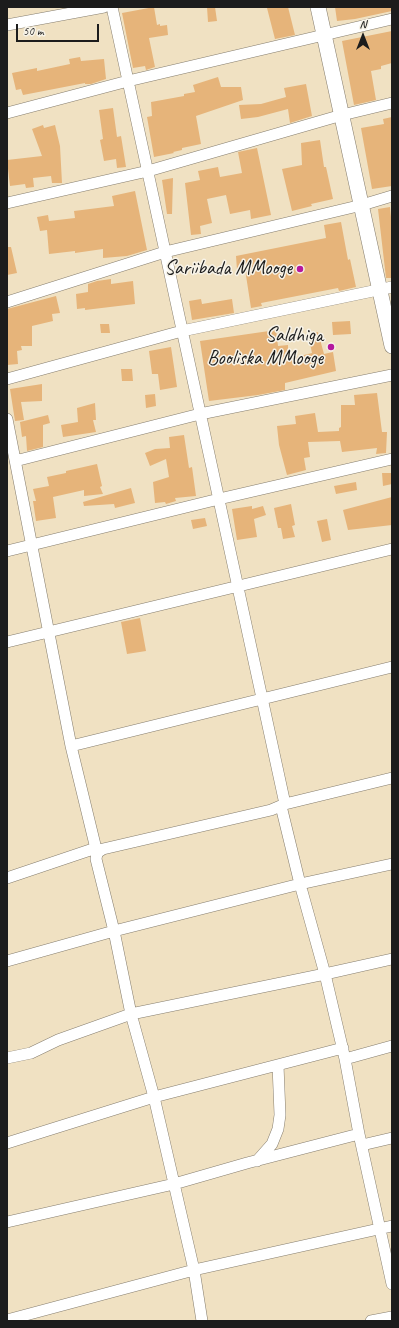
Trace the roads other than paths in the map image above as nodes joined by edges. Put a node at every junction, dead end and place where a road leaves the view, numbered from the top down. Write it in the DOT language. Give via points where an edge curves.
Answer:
graph roads {
  1 [pos="104,7"];
  2 [pos="112,7"];
  3 [pos="318,7"];
  4 [pos="392,19"];
  5 [pos="7,25"];
  6 [pos="325,35"];
  7 [pos="128,81"];
  8 [pos="392,103"];
  9 [pos="7,112"];
  10 [pos="342,115"];
  11 [pos="148,171"];
  12 [pos="392,196"];
  13 [pos="7,203"];
  14 [pos="362,205"];
  15 [pos="165,252"];
  16 [pos="386,288"];
  17 [pos="7,302"];
  18 [pos="182,331"];
  19 [pos="392,346"];
  20 [pos="392,376"];
  21 [pos="7,379"];
  22 [pos="200,414"];
  23 [pos="7,419"];
  24 [pos="392,459"];
  25 [pos="15,461"];
  26 [pos="219,499"];
  27 [pos="32,544"];
  28 [pos="392,550"];
  29 [pos="7,551"];
  30 [pos="238,586"];
  31 [pos="49,632"];
  32 [pos="7,642"];
  33 [pos="392,667"];
  34 [pos="262,699"];
  35 [pos="71,746"];
  36 [pos="392,778"];
  37 [pos="283,805"];
  38 [pos="97,850"];
  39 [pos="392,864"];
  40 [pos="7,878"];
  41 [pos="300,884"];
  42 [pos="114,932"];
  43 [pos="392,959"];
  44 [pos="7,961"];
  45 [pos="325,974"];
  46 [pos="131,1014"];
  47 [pos="392,1046"];
  48 [pos="344,1054"];
  49 [pos="7,1058"];
  50 [pos="278,1065"];
  51 [pos="154,1097"];
  52 [pos="359,1134"];
  53 [pos="392,1138"];
  54 [pos="7,1143"];
  55 [pos="362,1145"];
  56 [pos="257,1161"];
  57 [pos="174,1184"];
  58 [pos="7,1222"];
  59 [pos="392,1226"];
  60 [pos="380,1229"];
  61 [pos="194,1270"];
  62 [pos="392,1284"];
  63 [pos="392,1317"];
  64 [pos="7,1320"];
  65 [pos="202,1321"];
  66 [pos="371,1321"];
  1 -- 5 [label="street"];
  2 -- 7 [label="street"];
  3 -- 6 [label="street"];
  4 -- 6 [label="street"];
  6 -- 7 [label="street"];
  6 -- 10 [label="street"];
  7 -- 9 [label="street"];
  7 -- 11 [label="street"];
  8 -- 10 [label="street"];
  10 -- 11 [label="street"];
  10 -- 14 [label="street"];
  11 -- 13 [label="street"];
  11 -- 15 [label="street"];
  12 -- 14 [label="street"];
  14 -- 15 [label="street"];
  14 -- 16 [label="street"];
  15 -- 17 [label="street"];
  15 -- 18 [label="street"];
  16 -- 18 [label="street"];
  16 -- 19 [label="street"];
  18 -- 21 [label="street"];
  18 -- 22 [label="street"];
  20 -- 22 [label="street"];
  22 -- 25 [label="street"];
  22 -- 26 [label="street"];
  23 -- 25 [label="street"];
  24 -- 26 [label="street"];
  25 -- 27 [label="street"];
  26 -- 27 [label="street"];
  26 -- 30 [label="street"];
  27 -- 29 [label="street"];
  27 -- 31 [label="street"];
  28 -- 30 [label="street"];
  30 -- 31 [label="street"];
  30 -- 34 [label="street"];
  31 -- 32 [label="street"];
  31 -- 35 [label="street"];
  33 -- 34 [label="street"];
  34 -- 35 [label="street"];
  34 -- 37 [label="street"];
  35 -- 38 [label="street"];
  36 -- 37 [label="street"];
  37 -- 38 [label="street" via="271,810"];
  37 -- 41 [label="street"];
  38 -- 40 [label="street"];
  38 -- 42 [label="street" via="96,859"];
  39 -- 41 [label="street"];
  41 -- 42 [label="street"];
  41 -- 45 [label="street"];
  42 -- 44 [label="street"];
  42 -- 46 [label="street"];
  43 -- 45 [label="street"];
  45 -- 46 [label="street"];
  45 -- 48 [label="street"];
  46 -- 49 [label="street" via="58,1040 31,1053"];
  46 -- 51 [label="street"];
  47 -- 48 [label="street"];
  48 -- 50 [label="street"];
  48 -- 52 [label="street"];
  50 -- 51 [label="street"];
  50 -- 56 [label="street" via="278,1129 272,1144"];
  51 -- 54 [label="street"];
  51 -- 57 [label="street"];
  52 -- 55 [label="street"];
  52 -- 56 [label="street"];
  53 -- 55 [label="street"];
  55 -- 60 [label="street"];
  56 -- 57 [label="street"];
  57 -- 58 [label="street"];
  57 -- 61 [label="street"];
  59 -- 60 [label="street"];
  60 -- 61 [label="street"];
  60 -- 62 [label="street"];
  61 -- 64 [label="street"];
  61 -- 65 [label="street"];
  63 -- 66 [label="street"];
}
